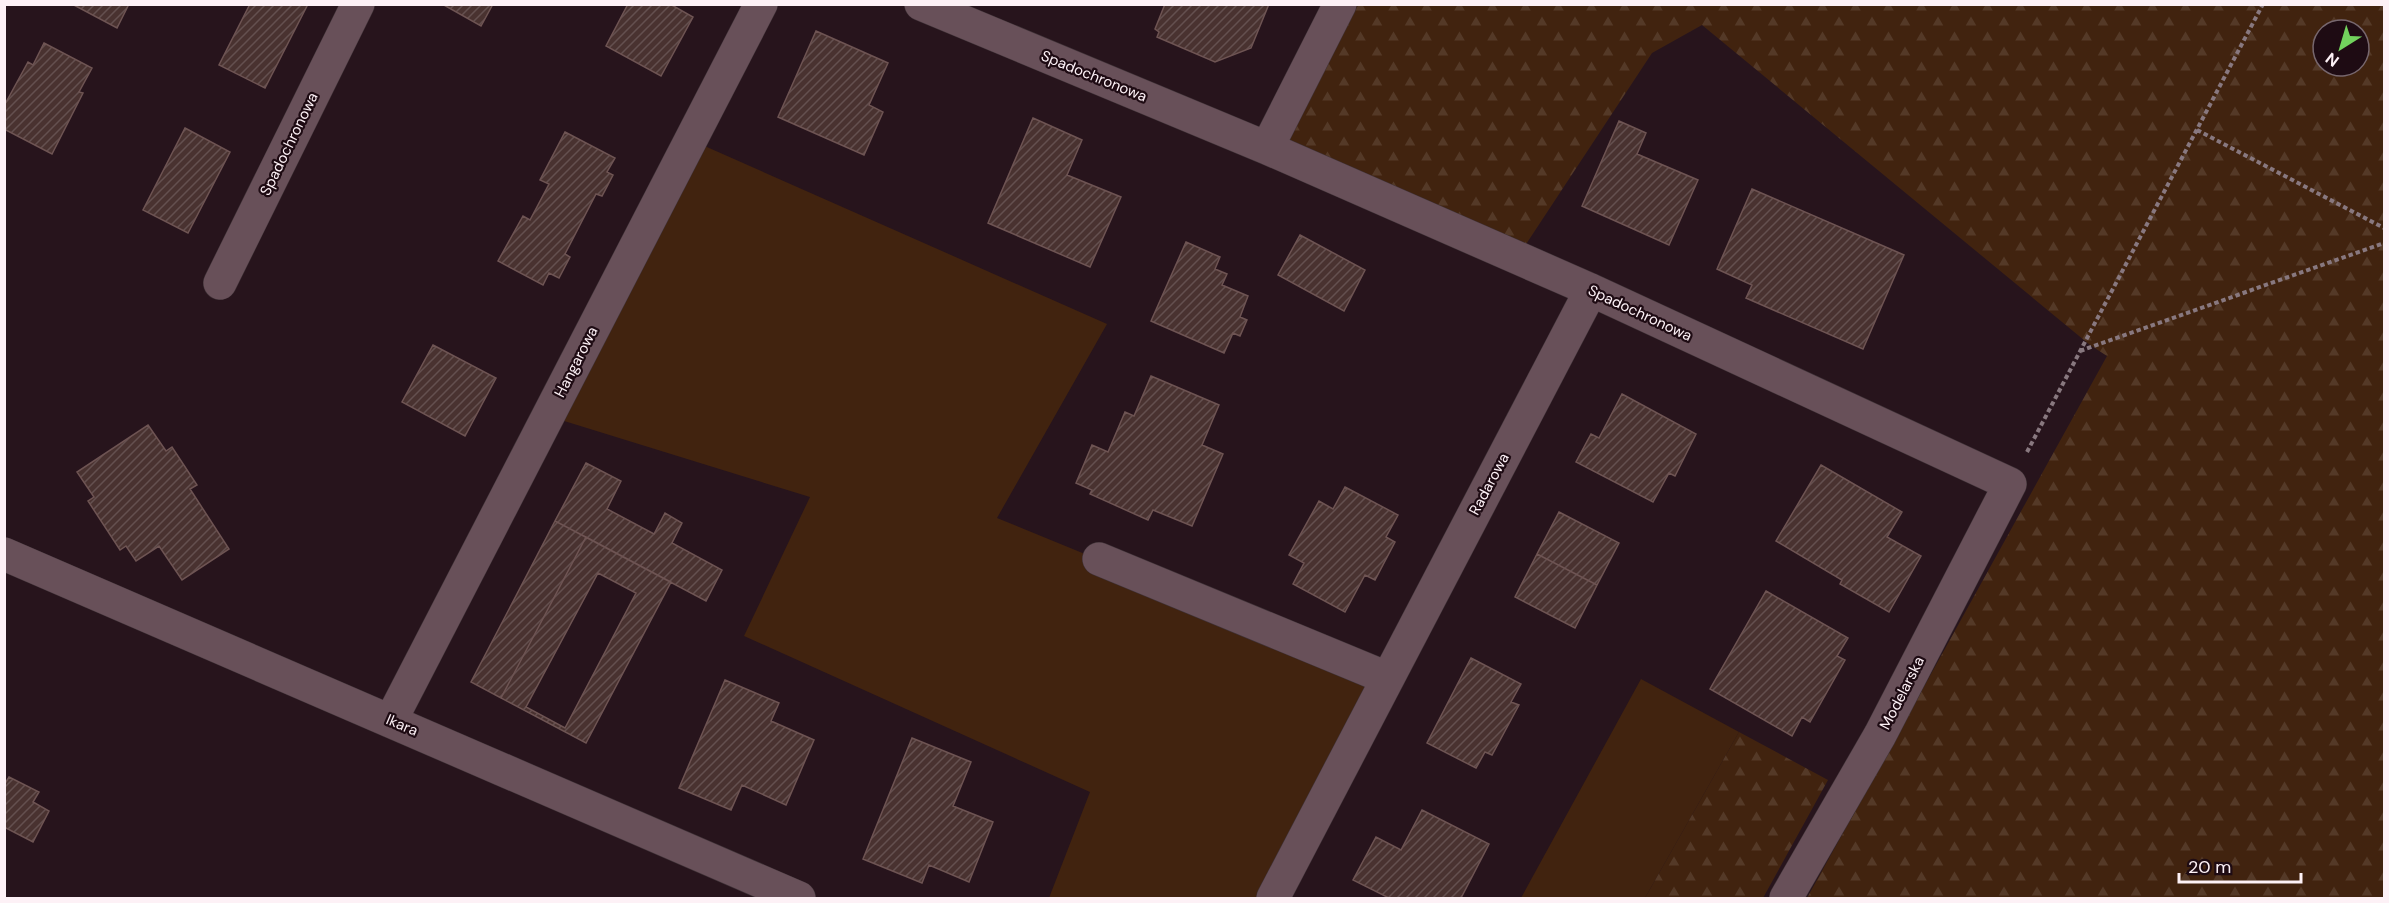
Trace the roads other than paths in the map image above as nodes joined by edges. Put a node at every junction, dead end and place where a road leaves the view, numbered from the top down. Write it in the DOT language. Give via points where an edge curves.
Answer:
graph roads {
  1 [pos="358,4"];
  2 [pos="761,4"];
  3 [pos="921,4"];
  4 [pos="1340,4"];
  5 [pos="1267,147"];
  6 [pos="220,283"];
  7 [pos="1591,290"];
  8 [pos="2010,484"];
  9 [pos="4,554"];
  10 [pos="1098,559"];
  11 [pos="1387,678"];
  12 [pos="390,720"];
  13 [pos="746,888"];
  14 [pos="800,898"];
  15 [pos="1273,898"];
  16 [pos="1786,898"];
  1 -- 6 [label="street, Spadochronowa"];
  2 -- 12 [label="street, Hangarowa"];
  3 -- 5 [label="street, Spadochronowa"];
  4 -- 5 [label="street"];
  5 -- 7 [label="street, Spadochronowa"];
  7 -- 8 [label="street, Spadochronowa"];
  7 -- 11 [label="street, Radarowa"];
  8 -- 16 [label="street, Modelarska" via="1880,735"];
  9 -- 12 [label="street, Ikara"];
  10 -- 11 [label="street"];
  11 -- 15 [label="street, Radarowa"];
  12 -- 13 [label="street, Ikara"];
  13 -- 14 [label="street, Ikara"];
}
